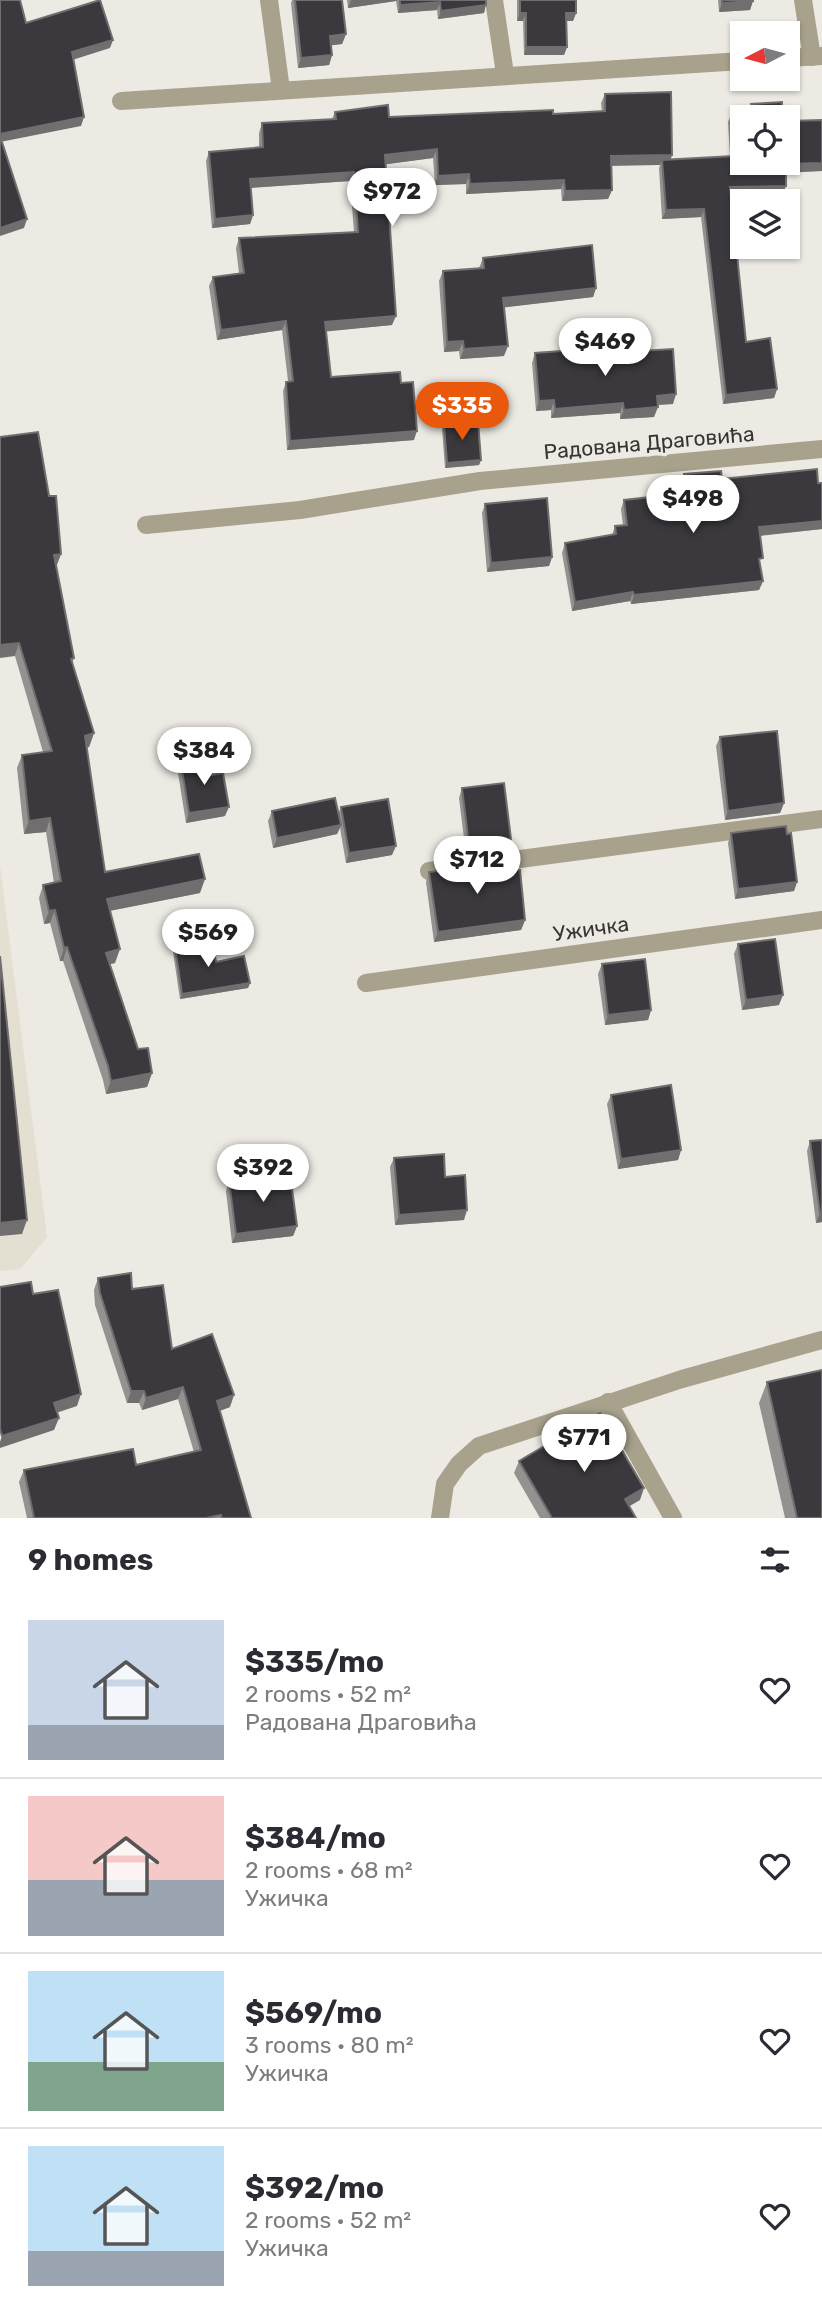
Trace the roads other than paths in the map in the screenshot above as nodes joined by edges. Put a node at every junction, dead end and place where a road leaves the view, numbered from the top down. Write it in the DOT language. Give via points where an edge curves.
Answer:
graph roads {
  1 [pos="269,0"];
  2 [pos="494,0"];
  3 [pos="803,0"];
  4 [pos="817,57"];
  5 [pos="730,62"];
  6 [pos="505,74"];
  7 [pos="281,90"];
  8 [pos="121,101"];
  9 [pos="822,449"];
  10 [pos="146,525"];
  11 [pos="822,819"];
  12 [pos="429,871"];
  13 [pos="822,920"];
  14 [pos="366,983"];
  15 [pos="822,1340"];
  16 [pos="608,1402"];
  17 [pos="440,1518"];
  18 [pos="673,1518"];
  1 -- 7 [label="street"];
  2 -- 6 [label="street"];
  3 -- 4 [label="street"];
  5 -- 6 [label="street"];
  6 -- 7 [label="street"];
  7 -- 8 [label="street"];
  9 -- 10 [label="street, Радована Драговића" via="480,481 300,510"];
  11 -- 12 [label="street"];
  13 -- 14 [label="street, Ужичка"];
  15 -- 16 [label="street"];
  16 -- 17 [label="street" via="479,1446 445,1484"];
  16 -- 18 [label="street"];
}
